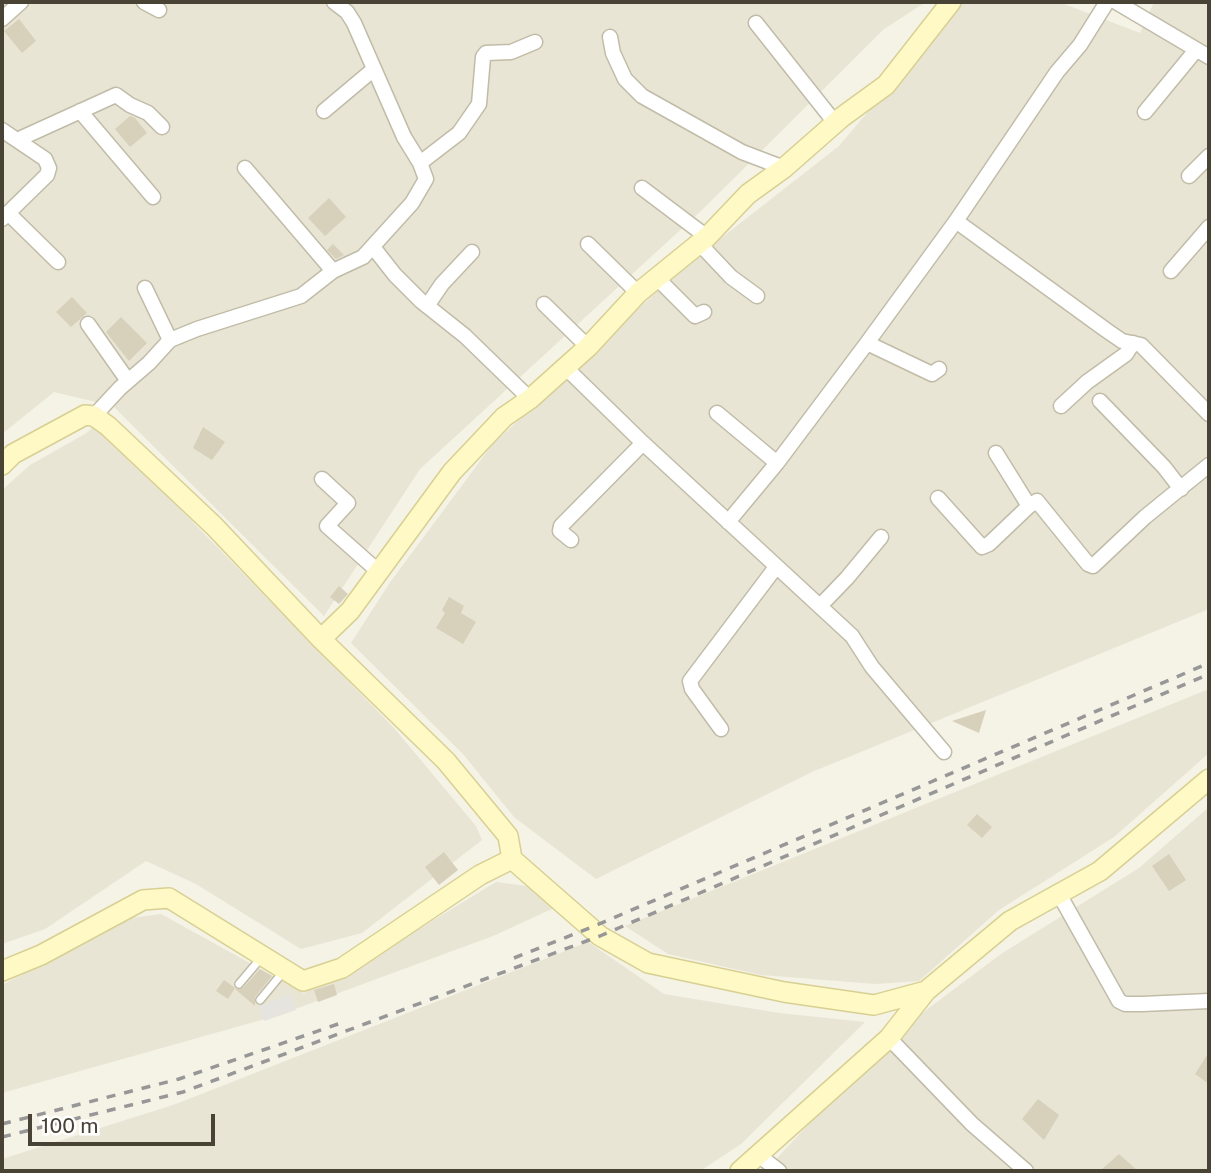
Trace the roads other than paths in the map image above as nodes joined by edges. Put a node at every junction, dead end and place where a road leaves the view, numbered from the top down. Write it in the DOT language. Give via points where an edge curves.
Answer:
graph roads {
  1 [pos="21,2"];
  2 [pos="144,2"];
  3 [pos="334,2"];
  4 [pos="1107,2"];
  5 [pos="1116,2"];
  6 [pos="943,5"];
  7 [pos="159,10"];
  8 [pos="2,19"];
  9 [pos="756,23"];
  10 [pos="610,37"];
  11 [pos="535,42"];
  12 [pos="1196,50"];
  13 [pos="1209,57"];
  14 [pos="374,69"];
  15 [pos="80,111"];
  16 [pos="324,111"];
  17 [pos="1145,112"];
  18 [pos="836,124"];
  19 [pos="162,127"];
  20 [pos="2,130"];
  21 [pos="17,140"];
  22 [pos="1209,156"];
  23 [pos="419,163"];
  24 [pos="245,168"];
  25 [pos="784,168"];
  26 [pos="1189,176"];
  27 [pos="642,188"];
  28 [pos="153,197"];
  29 [pos="5,216"];
  30 [pos="956,221"];
  31 [pos="1209,227"];
  32 [pos="703,239"];
  33 [pos="587,244"];
  34 [pos="373,247"];
  35 [pos="472,252"];
  36 [pos="58,262"];
  37 [pos="333,271"];
  38 [pos="1171,271"];
  39 [pos="657,278"];
  40 [pos="145,288"];
  41 [pos="638,293"];
  42 [pos="757,296"];
  43 [pos="544,304"];
  44 [pos="427,306"];
  45 [pos="704,312"];
  46 [pos="88,324"];
  47 [pos="170,340"];
  48 [pos="867,343"];
  49 [pos="1133,343"];
  50 [pos="588,346"];
  51 [pos="565,367"];
  52 [pos="939,369"];
  53 [pos="128,381"];
  54 [pos="530,398"];
  55 [pos="1100,401"];
  56 [pos="1061,407"];
  57 [pos="717,413"];
  58 [pos="1209,414"];
  59 [pos="94,416"];
  60 [pos="643,443"];
  61 [pos="996,453"];
  62 [pos="777,463"];
  63 [pos="2,465"];
  64 [pos="1209,465"];
  65 [pos="322,479"];
  66 [pos="1181,489"];
  67 [pos="938,498"];
  68 [pos="1029,506"];
  69 [pos="728,523"];
  70 [pos="881,537"];
  71 [pos="571,540"];
  72 [pos="776,567"];
  73 [pos="379,572"];
  74 [pos="820,606"];
  75 [pos="321,639"];
  76 [pos="721,729"];
  77 [pos="944,752"];
  78 [pos="1209,779"];
  79 [pos="512,859"];
  80 [pos="1059,894"];
  81 [pos="262,956"];
  82 [pos="285,970"];
  83 [pos="2,971"];
  84 [pos="239,984"];
  85 [pos="926,991"];
  86 [pos="260,1000"];
  87 [pos="1209,1000"];
  88 [pos="888,1038"];
  89 [pos="757,1154"];
  90 [pos="740,1171"];
  91 [pos="779,1171"];
  92 [pos="1026,1171"];
  1 -- 8 [label="street"];
  2 -- 7 [label="street"];
  3 -- 14 [label="street" via="354,23"];
  4 -- 30 [label="street"];
  5 -- 12 [label="street"];
  6 -- 18 [label="main road" via="886,85"];
  9 -- 18 [label="street"];
  10 -- 25 [label="street" via="625,79 642,96 742,152"];
  11 -- 23 [label="street" via="486,53 479,104 459,133"];
  12 -- 13 [label="street"];
  12 -- 17 [label="street"];
  14 -- 16 [label="street"];
  14 -- 23 [label="street"];
  15 -- 19 [label="street" via="117,95"];
  15 -- 21 [label="street"];
  15 -- 28 [label="street"];
  18 -- 25 [label="main road"];
  20 -- 21 [label="street"];
  21 -- 29 [label="street" via="46,159 50,168"];
  22 -- 26 [label="street"];
  23 -- 34 [label="street" via="426,179 412,203"];
  24 -- 37 [label="street"];
  25 -- 32 [label="main road" via="748,194"];
  27 -- 32 [label="street"];
  29 -- 36 [label="street"];
  30 -- 48 [label="street"];
  30 -- 49 [label="street" via="1106,330"];
  31 -- 38 [label="street"];
  32 -- 39 [label="main road"];
  32 -- 42 [label="street" via="731,277"];
  33 -- 41 [label="street"];
  34 -- 37 [label="street"];
  34 -- 44 [label="street"];
  35 -- 44 [label="street"];
  37 -- 47 [label="street" via="301,296"];
  39 -- 41 [label="main road"];
  39 -- 45 [label="street" via="695,316"];
  40 -- 47 [label="street"];
  41 -- 50 [label="main road"];
  43 -- 50 [label="street"];
  44 -- 54 [label="street"];
  46 -- 53 [label="street"];
  47 -- 53 [label="street"];
  48 -- 52 [label="street" via="932,374"];
  48 -- 62 [label="street"];
  49 -- 56 [label="street" via="1126,354"];
  49 -- 58 [label="street" via="1141,345"];
  50 -- 51 [label="main road"];
  51 -- 54 [label="main road"];
  51 -- 60 [label="street"];
  53 -- 59 [label="street"];
  54 -- 73 [label="main road" via="504,417 452,472"];
  55 -- 66 [label="street"];
  57 -- 62 [label="street"];
  59 -- 63 [label="main road" via="85,415 13,454"];
  59 -- 75 [label="main road" via="214,526"];
  60 -- 69 [label="street"];
  60 -- 71 [label="street" via="561,526 559,531"];
  61 -- 68 [label="street"];
  62 -- 69 [label="street"];
  64 -- 66 [label="street"];
  65 -- 73 [label="street" via="348,503 327,526"];
  66 -- 68 [label="street" via="1093,566 1037,501"];
  67 -- 68 [label="street" via="982,547"];
  69 -- 72 [label="street"];
  70 -- 74 [label="street"];
  72 -- 74 [label="street"];
  72 -- 76 [label="street" via="690,681"];
  73 -- 75 [label="main road"];
  74 -- 77 [label="street" via="852,636 872,667"];
  75 -- 79 [label="main road" via="446,761 508,836"];
  78 -- 80 [label="main road" via="1100,871"];
  79 -- 82 [label="main road" via="342,968 303,981"];
  79 -- 85 [label="main road" via="600,936 648,963 784,992 874,1005"];
  80 -- 85 [label="main road" via="1010,921"];
  80 -- 87 [label="street" via="1119,1001"];
  81 -- 82 [label="main road"];
  81 -- 83 [label="main road" via="169,898 142,900"];
  81 -- 84 [label="lane"];
  82 -- 86 [label="lane"];
  85 -- 88 [label="main road"];
  88 -- 89 [label="main road"];
  88 -- 92 [label="street" via="972,1124"];
  89 -- 90 [label="main road"];
  89 -- 91 [label="street"];
}
